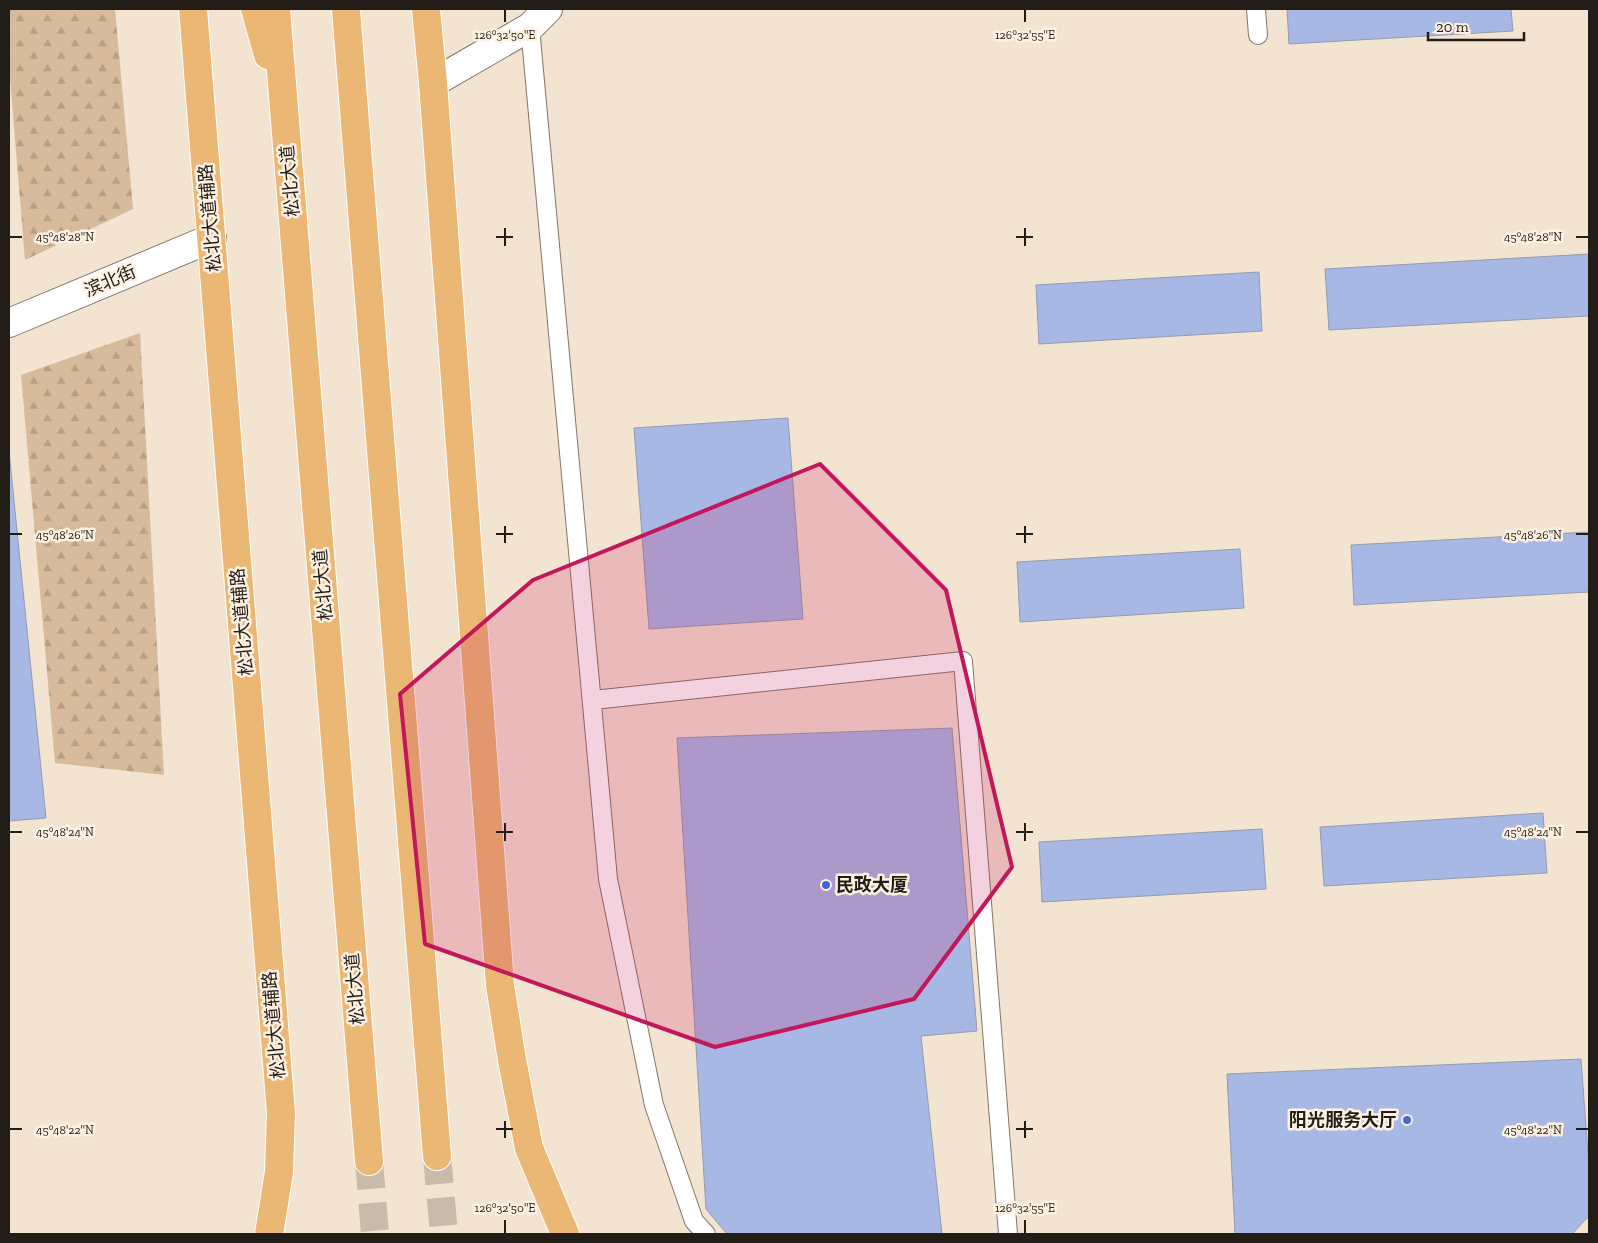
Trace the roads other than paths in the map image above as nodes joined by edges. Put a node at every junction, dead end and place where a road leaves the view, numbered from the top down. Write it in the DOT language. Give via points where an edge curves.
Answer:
graph roads {
  1 [pos="193,9"];
  2 [pos="255,9"];
  3 [pos="276,9"];
  4 [pos="346,9"];
  5 [pos="355,9"];
  6 [pos="426,9"];
  7 [pos="1256,9"];
  8 [pos="539,18"];
  9 [pos="1258,35"];
  10 [pos="349,51"];
  11 [pos="433,83"];
  12 [pos="285,116"];
  13 [pos="212,238"];
  14 [pos="9,323"];
  15 [pos="593,700"];
  16 [pos="437,1156"];
  17 [pos="369,1161"];
  18 [pos="269,1234"];
  19 [pos="565,1234"];
  20 [pos="706,1234"];
  21 [pos="1008,1234"];
  1 -- 13 [label="highway, 松北大道辅路"];
  2 -- 12 [label="highway"];
  3 -- 12 [label="highway, 松北大道"];
  4 -- 10 [label="highway"];
  5 -- 10 [label="highway"];
  6 -- 11 [label="highway"];
  7 -- 9 [label="lane"];
  8 -- 11 [label="street"];
  8 -- 15 [label="lane"];
  10 -- 16 [label="highway"];
  11 -- 19 [label="highway" via="500,985 529,1148"];
  12 -- 17 [label="highway, 松北大道"];
  13 -- 14 [label="street, 滨北街"];
  13 -- 18 [label="highway, 松北大道辅路" via="281,1113 279,1172"];
  15 -- 20 [label="lane" via="608,879 654,1105 694,1222"];
  15 -- 21 [label="lane" via="963,661"];
}
